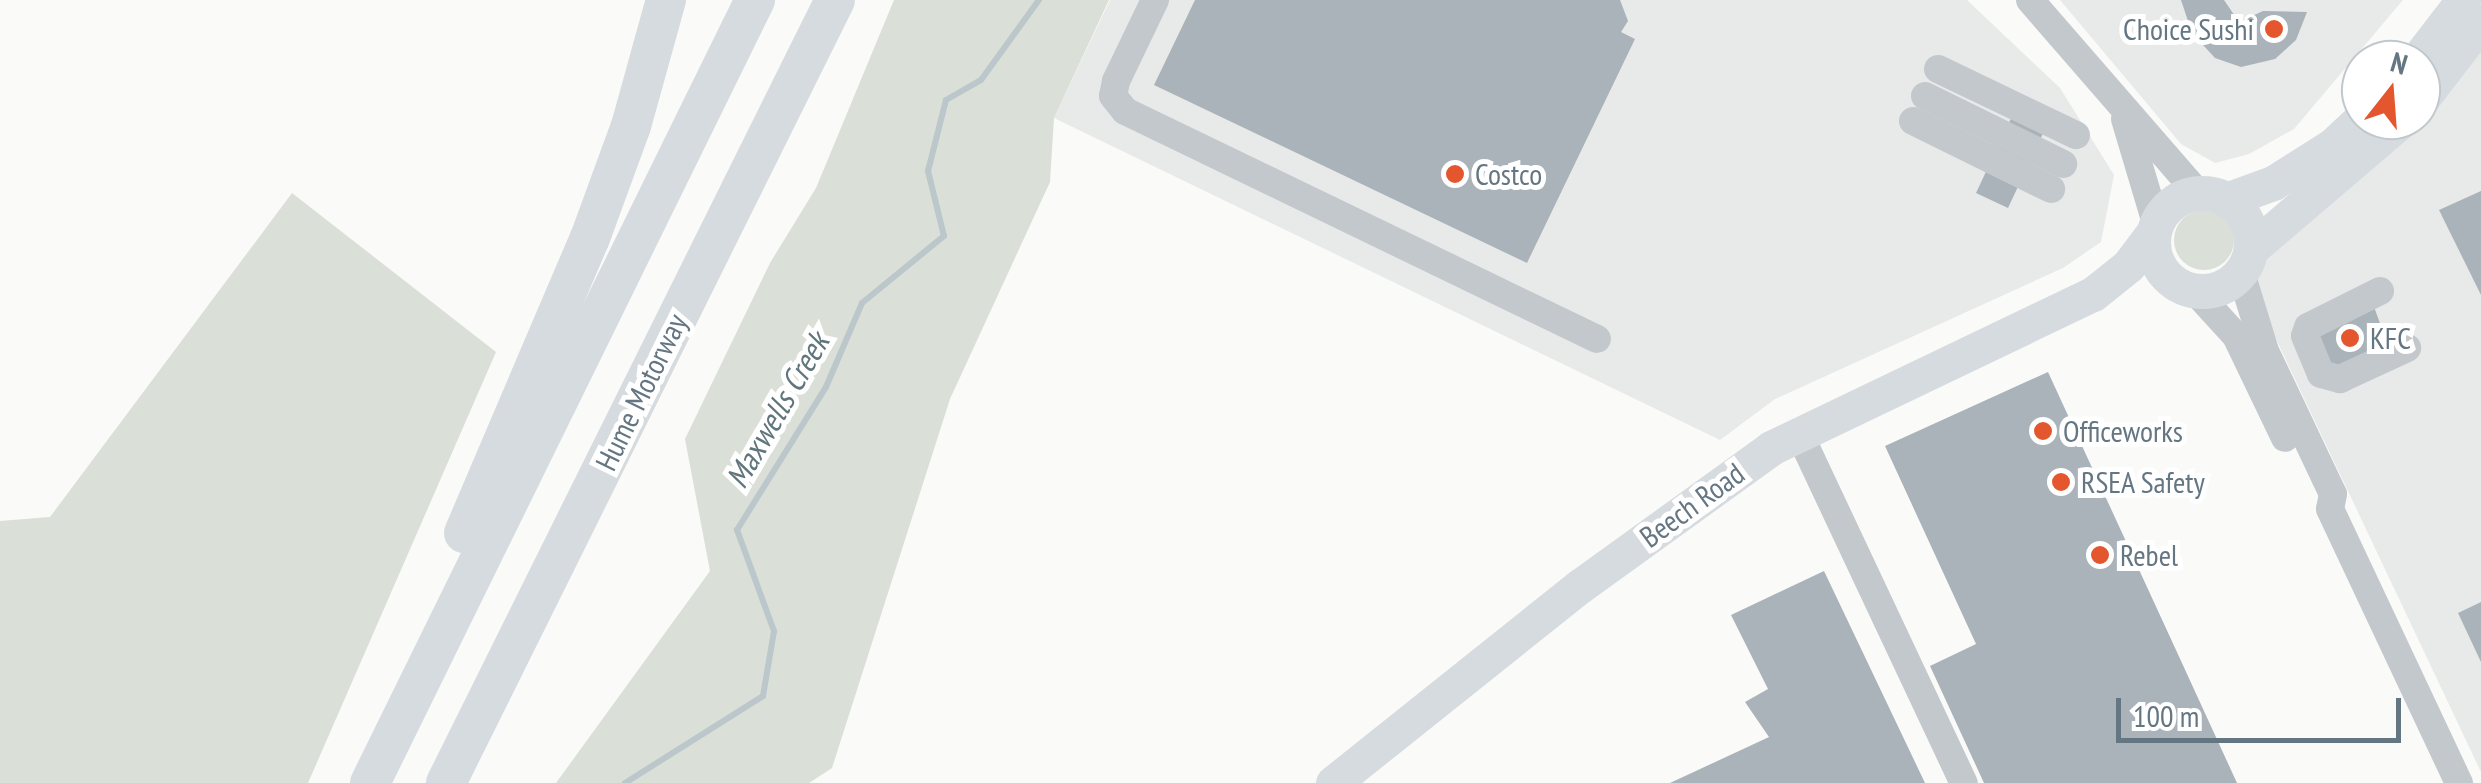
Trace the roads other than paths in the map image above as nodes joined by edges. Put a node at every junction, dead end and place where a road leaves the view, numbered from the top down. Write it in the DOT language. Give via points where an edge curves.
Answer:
graph roads {
  1 [pos="666,0"];
  2 [pos="755,0"];
  3 [pos="835,0"];
  4 [pos="1155,0"];
  5 [pos="2030,0"];
  6 [pos="2463,0"];
  7 [pos="2481,22"];
  8 [pos="2432,40"];
  9 [pos="2441,74"];
  10 [pos="2119,104"];
  11 [pos="2341,133"];
  12 [pos="2380,140"];
  13 [pos="2060,170"];
  14 [pos="2212,197"];
  15 [pos="2154,228"];
  16 [pos="2246,261"];
  17 [pos="2187,289"];
  18 [pos="2380,291"];
  19 [pos="2093,294"];
  20 [pos="1598,339"];
  21 [pos="2406,348"];
  22 [pos="1799,433"];
  23 [pos="2330,509"];
  24 [pos="358,783"];
  25 [pos="370,783"];
  26 [pos="446,783"];
  27 [pos="1333,783"];
  28 [pos="1964,783"];
  29 [pos="2459,783"];
  1 -- 24 [label="highway" via="632,126 590,238 486,486 386,696"];
  2 -- 25 [label="highway"];
  3 -- 26 [label="highway, Hume Motorway"];
  4 -- 20 [label="street" via="1116,81 1113,96 1125,111"];
  5 -- 10 [label="street"];
  6 -- 8 [label="main road"];
  7 -- 9 [label="main road"];
  10 -- 14 [label="street"];
  10 -- 15 [label="street" via="2143,161"];
  11 -- 14 [label="main road" via="2273,182"];
  12 -- 16 [label="main road"];
  13 -- 13 [label="street" via="1922,103"];
  14 -- 15 [label="main road" via="2173,202"];
  14 -- 16 [label="main road" via="2248,224"];
  15 -- 17 [label="main road" via="2157,264"];
  15 -- 19 [label="main road, Beech Road" via="2128,266"];
  16 -- 17 [label="main road" via="2228,284"];
  16 -- 23 [label="street" via="2265,351 2332,494"];
  17 -- 19 [label="main road, Beech Road"];
  17 -- 23 [label="street" via="2236,336 2316,502"];
  18 -- 21 [label="street" via="2308,327 2305,336 2321,374 2340,379"];
  19 -- 22 [label="main road, Beech Road"];
  22 -- 27 [label="main road, Beech Road" via="1580,586"];
  22 -- 28 [label="street"];
  23 -- 29 [label="street"];
}
